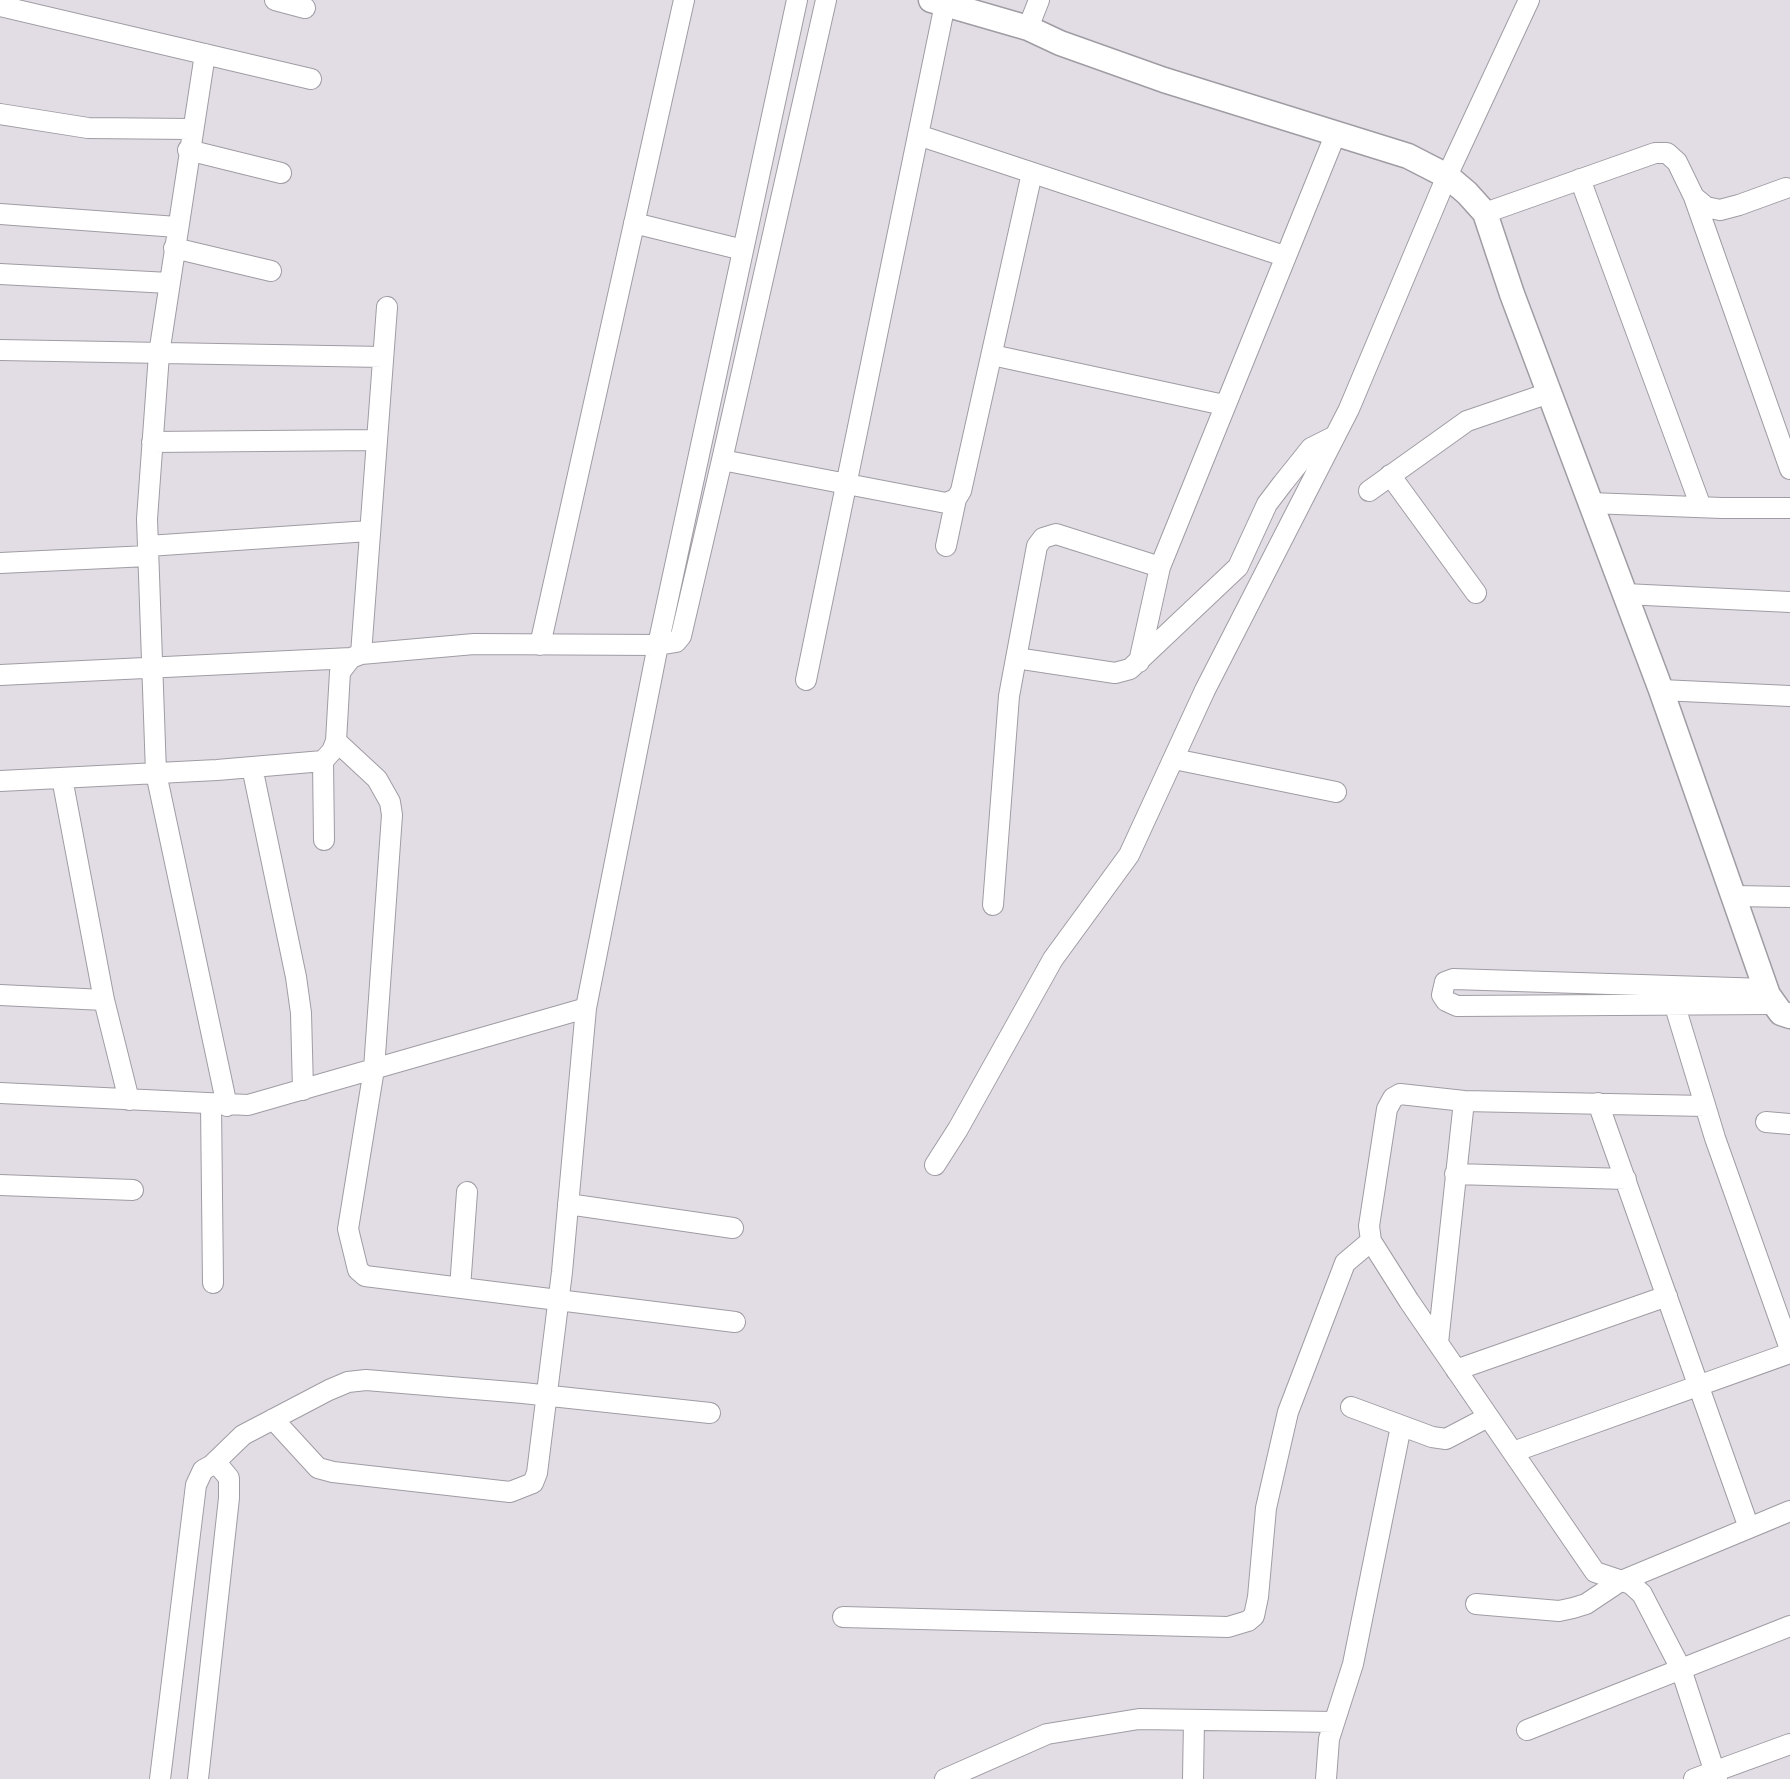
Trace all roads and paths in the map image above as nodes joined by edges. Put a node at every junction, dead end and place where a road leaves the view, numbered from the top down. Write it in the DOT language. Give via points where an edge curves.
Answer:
graph roads {
  1 [pos="275,0"];
  2 [pos="684,0"];
  3 [pos="797,0"];
  4 [pos="826,0"];
  5 [pos="1039,0"];
  6 [pos="1529,0"];
  7 [pos="938,2"];
  8 [pos="0,6"];
  9 [pos="306,8"];
  10 [pos="1028,28"];
  11 [pos="205,54"];
  12 [pos="311,79"];
  13 [pos="0,114"];
  14 [pos="191,129"];
  15 [pos="1336,133"];
  16 [pos="918,135"];
  17 [pos="188,150"];
  18 [pos="281,173"];
  19 [pos="1032,173"];
  20 [pos="760,174"];
  21 [pos="1447,176"];
  22 [pos="1580,179"];
  23 [pos="785,182"];
  24 [pos="1788,193"];
  25 [pos="1694,197"];
  26 [pos="1485,213"];
  27 [pos="0,214"];
  28 [pos="634,223"];
  29 [pos="177,227"];
  30 [pos="174,248"];
  31 [pos="743,250"];
  32 [pos="1284,256"];
  33 [pos="271,271"];
  34 [pos="0,274"];
  35 [pos="169,283"];
  36 [pos="387,307"];
  37 [pos="0,350"];
  38 [pos="159,354"];
  39 [pos="992,354"];
  40 [pos="383,357"];
  41 [pos="1549,393"];
  42 [pos="1224,405"];
  43 [pos="1335,436"];
  44 [pos="376,440"];
  45 [pos="152,442"];
  46 [pos="722,460"];
  47 [pos="1790,469"];
  48 [pos="1390,475"];
  49 [pos="846,484"];
  50 [pos="1369,491"];
  51 [pos="956,499"];
  52 [pos="1590,503"];
  53 [pos="1701,507"];
  54 [pos="1790,508"];
  55 [pos="369,531"];
  56 [pos="946,546"];
  57 [pos="148,551"];
  58 [pos="0,563"];
  59 [pos="1160,567"];
  60 [pos="1476,593"];
  61 [pos="1625,594"];
  62 [pos="1790,602"];
  63 [pos="540,645"];
  64 [pos="658,645"];
  65 [pos="356,656"];
  66 [pos="1016,658"];
  67 [pos="1138,662"];
  68 [pos="153,668"];
  69 [pos="0,675"];
  70 [pos="806,680"];
  71 [pos="1661,690"];
  72 [pos="1790,696"];
  73 [pos="336,741"];
  74 [pos="1174,759"];
  75 [pos="323,761"];
  76 [pos="252,767"];
  77 [pos="156,773"];
  78 [pos="62,778"];
  79 [pos="0,781"];
  80 [pos="1336,792"];
  81 [pos="324,840"];
  82 [pos="1735,896"];
  83 [pos="1790,897"];
  84 [pos="993,905"];
  85 [pos="1669,985"];
  86 [pos="0,995"];
  87 [pos="104,1000"];
  88 [pos="1779,1002"];
  89 [pos="1674,1006"];
  90 [pos="586,1008"];
  91 [pos="374,1069"];
  92 [pos="303,1090"];
  93 [pos="0,1093"];
  94 [pos="129,1100"];
  95 [pos="1464,1101"];
  96 [pos="1598,1103"];
  97 [pos="219,1106"];
  98 [pos="1705,1106"];
  99 [pos="1766,1122"];
  100 [pos="1790,1124"];
  101 [pos="935,1165"];
  102 [pos="1455,1174"];
  103 [pos="1626,1179"];
  104 [pos="0,1185"];
  105 [pos="133,1190"];
  106 [pos="467,1191"];
  107 [pos="568,1204"];
  108 [pos="733,1228"];
  109 [pos="1371,1241"];
  110 [pos="213,1283"];
  111 [pos="460,1288"];
  112 [pos="1667,1296"];
  113 [pos="559,1300"];
  114 [pos="735,1322"];
  115 [pos="1438,1343"];
  116 [pos="1790,1351"];
  117 [pos="1456,1370"];
  118 [pos="1699,1386"];
  119 [pos="547,1395"];
  120 [pos="1351,1407"];
  121 [pos="710,1413"];
  122 [pos="1488,1417"];
  123 [pos="273,1419"];
  124 [pos="1401,1425"];
  125 [pos="1513,1452"];
  126 [pos="212,1465"];
  127 [pos="1790,1511"];
  128 [pos="1749,1528"];
  129 [pos="1619,1582"];
  130 [pos="1476,1604"];
  131 [pos="843,1617"];
  132 [pos="1790,1626"];
  133 [pos="1681,1669"];
  134 [pos="1194,1720"];
  135 [pos="1334,1722"];
  136 [pos="1527,1730"];
  137 [pos="1790,1744"];
  138 [pos="1716,1775"];
  139 [pos="160,1779"];
  140 [pos="198,1779"];
  141 [pos="945,1779"];
  142 [pos="1193,1779"];
  143 [pos="1326,1779"];
  144 [pos="1694,1779"];
  1 -- 9 [label="street"];
  2 -- 28 [label="street"];
  3 -- 20 [label="street"];
  4 -- 23 [label="street"];
  5 -- 10 [label="street"];
  6 -- 21 [label="street"];
  7 -- 10 [label="street"];
  7 -- 16 [label="street"];
  8 -- 11 [label="street"];
  10 -- 15 [label="street" via="1164,80"];
  11 -- 12 [label="street"];
  11 -- 14 [label="street"];
  13 -- 14 [label="street" via="88,128"];
  14 -- 17 [label="street"];
  15 -- 21 [label="street" via="1408,156"];
  15 -- 32 [label="street"];
  16 -- 19 [label="street"];
  16 -- 49 [label="street"];
  17 -- 18 [label="street"];
  17 -- 29 [label="street"];
  19 -- 32 [label="street"];
  19 -- 39 [label="street"];
  20 -- 23 [label="street"];
  20 -- 31 [label="street"];
  21 -- 26 [label="street"];
  21 -- 43 [label="street"];
  22 -- 25 [label="street" via="1655,153 1667,153 1677,162"];
  22 -- 26 [label="street"];
  22 -- 53 [label="street"];
  23 -- 46 [label="street"];
  24 -- 25 [label="street" via="1719,210 1706,207"];
  25 -- 47 [label="street"];
  26 -- 41 [label="street"];
  27 -- 29 [label="street"];
  28 -- 31 [label="street"];
  28 -- 63 [label="street"];
  29 -- 30 [label="street"];
  30 -- 33 [label="street"];
  30 -- 35 [label="street"];
  31 -- 64 [label="street"];
  32 -- 42 [label="street"];
  34 -- 35 [label="street"];
  35 -- 38 [label="street"];
  36 -- 40 [label="street"];
  37 -- 38 [label="street"];
  38 -- 40 [label="street"];
  38 -- 45 [label="street"];
  39 -- 42 [label="street"];
  39 -- 51 [label="street"];
  40 -- 44 [label="street"];
  41 -- 48 [label="street" via="1467,421"];
  41 -- 52 [label="street"];
  42 -- 59 [label="street"];
  43 -- 67 [label="street" via="1311,448 1282,483 1267,504 1238,567"];
  43 -- 74 [label="street" via="1205,690"];
  44 -- 45 [label="street"];
  44 -- 55 [label="street"];
  45 -- 57 [label="street"];
  46 -- 49 [label="street"];
  46 -- 64 [label="street" via="681,636 671,644"];
  48 -- 50 [label="street"];
  48 -- 60 [label="street"];
  49 -- 51 [label="street" via="946,503"];
  49 -- 70 [label="street"];
  51 -- 56 [label="street"];
  52 -- 53 [label="street"];
  52 -- 61 [label="street"];
  53 -- 54 [label="street"];
  55 -- 57 [label="street"];
  55 -- 65 [label="street"];
  57 -- 58 [label="street"];
  57 -- 68 [label="street"];
  59 -- 66 [label="street" via="1056,534 1043,538 1037,546"];
  59 -- 67 [label="street"];
  61 -- 62 [label="street"];
  61 -- 71 [label="street"];
  63 -- 64 [label="street"];
  63 -- 65 [label="street" via="474,644"];
  64 -- 90 [label="street"];
  65 -- 68 [label="street"];
  65 -- 73 [label="street" via="340,672"];
  66 -- 67 [label="street" via="1115,673"];
  66 -- 84 [label="street"];
  68 -- 69 [label="street"];
  68 -- 77 [label="street"];
  71 -- 72 [label="street"];
  71 -- 82 [label="street"];
  73 -- 75 [label="street"];
  73 -- 91 [label="street" via="376,779 390,802 392,814"];
  74 -- 80 [label="street"];
  74 -- 101 [label="street" via="1129,855 1053,959"];
  75 -- 76 [label="street"];
  75 -- 81 [label="street"];
  76 -- 77 [label="street"];
  76 -- 92 [label="street" via="296,977"];
  77 -- 78 [label="street"];
  77 -- 97 [label="street"];
  78 -- 79 [label="street"];
  78 -- 87 [label="street"];
  82 -- 83 [label="street"];
  82 -- 88 [label="street"];
  85 -- 88 [label="street"];
  85 -- 89 [label="street"];
  85 -- 89 [label="street" via="1453,979 1445,982 1442,995 1457,1006"];
  86 -- 87 [label="street"];
  87 -- 94 [label="street"];
  88 -- 89 [label="street"];
  89 -- 98 [label="street"];
  90 -- 91 [label="street"];
  90 -- 107 [label="street"];
  91 -- 92 [label="street"];
  91 -- 111 [label="street" via="348,1229 358,1270 365,1276"];
  92 -- 97 [label="street" via="248,1105"];
  93 -- 94 [label="street"];
  94 -- 97 [label="street"];
  95 -- 96 [label="street"];
  95 -- 102 [label="street"];
  95 -- 109 [label="street" via="1400,1094 1393,1098 1387,1109 1369,1226"];
  96 -- 98 [label="street"];
  96 -- 103 [label="street"];
  97 -- 110 [label="street"];
  98 -- 116 [label="street"];
  99 -- 100 [label="street"];
  102 -- 103 [label="street"];
  102 -- 115 [label="street"];
  103 -- 112 [label="street"];
  104 -- 105 [label="street"];
  106 -- 111 [label="street"];
  107 -- 108 [label="street"];
  107 -- 113 [label="street"];
  109 -- 115 [label="street"];
  109 -- 131 [label="street" via="1345,1263 1288,1412 1266,1508 1258,1597 1254,1616 1248,1621 1228,1627"];
  111 -- 113 [label="street"];
  112 -- 117 [label="street"];
  112 -- 118 [label="street"];
  113 -- 114 [label="street"];
  113 -- 119 [label="street"];
  115 -- 117 [label="street"];
  116 -- 118 [label="street"];
  117 -- 122 [label="street"];
  118 -- 125 [label="street"];
  118 -- 128 [label="street"];
  119 -- 121 [label="street"];
  119 -- 123 [label="street" via="366,1380 348,1382"];
  119 -- 123 [label="street" via="537,1473 533,1483 510,1492 333,1473 318,1468"];
  120 -- 124 [label="street"];
  122 -- 124 [label="street" via="1446,1439"];
  122 -- 125 [label="street"];
  123 -- 126 [label="street" via="243,1435"];
  124 -- 135 [label="street" via="1353,1664"];
  125 -- 129 [label="street" via="1595,1572"];
  126 -- 139 [label="street" via="203,1470 196,1485"];
  126 -- 140 [label="street" via="219,1466 229,1478 229,1498"];
  127 -- 128 [label="street"];
  128 -- 129 [label="street"];
  129 -- 130 [label="street" via="1586,1604 1559,1611"];
  129 -- 133 [label="street" via="1631,1584 1642,1594"];
  132 -- 133 [label="street"];
  133 -- 136 [label="street"];
  133 -- 138 [label="street"];
  134 -- 135 [label="street"];
  134 -- 141 [label="street" via="1139,1719 1047,1734"];
  134 -- 142 [label="street"];
  135 -- 143 [label="street"];
  137 -- 138 [label="street"];
  138 -- 144 [label="street"];
}
